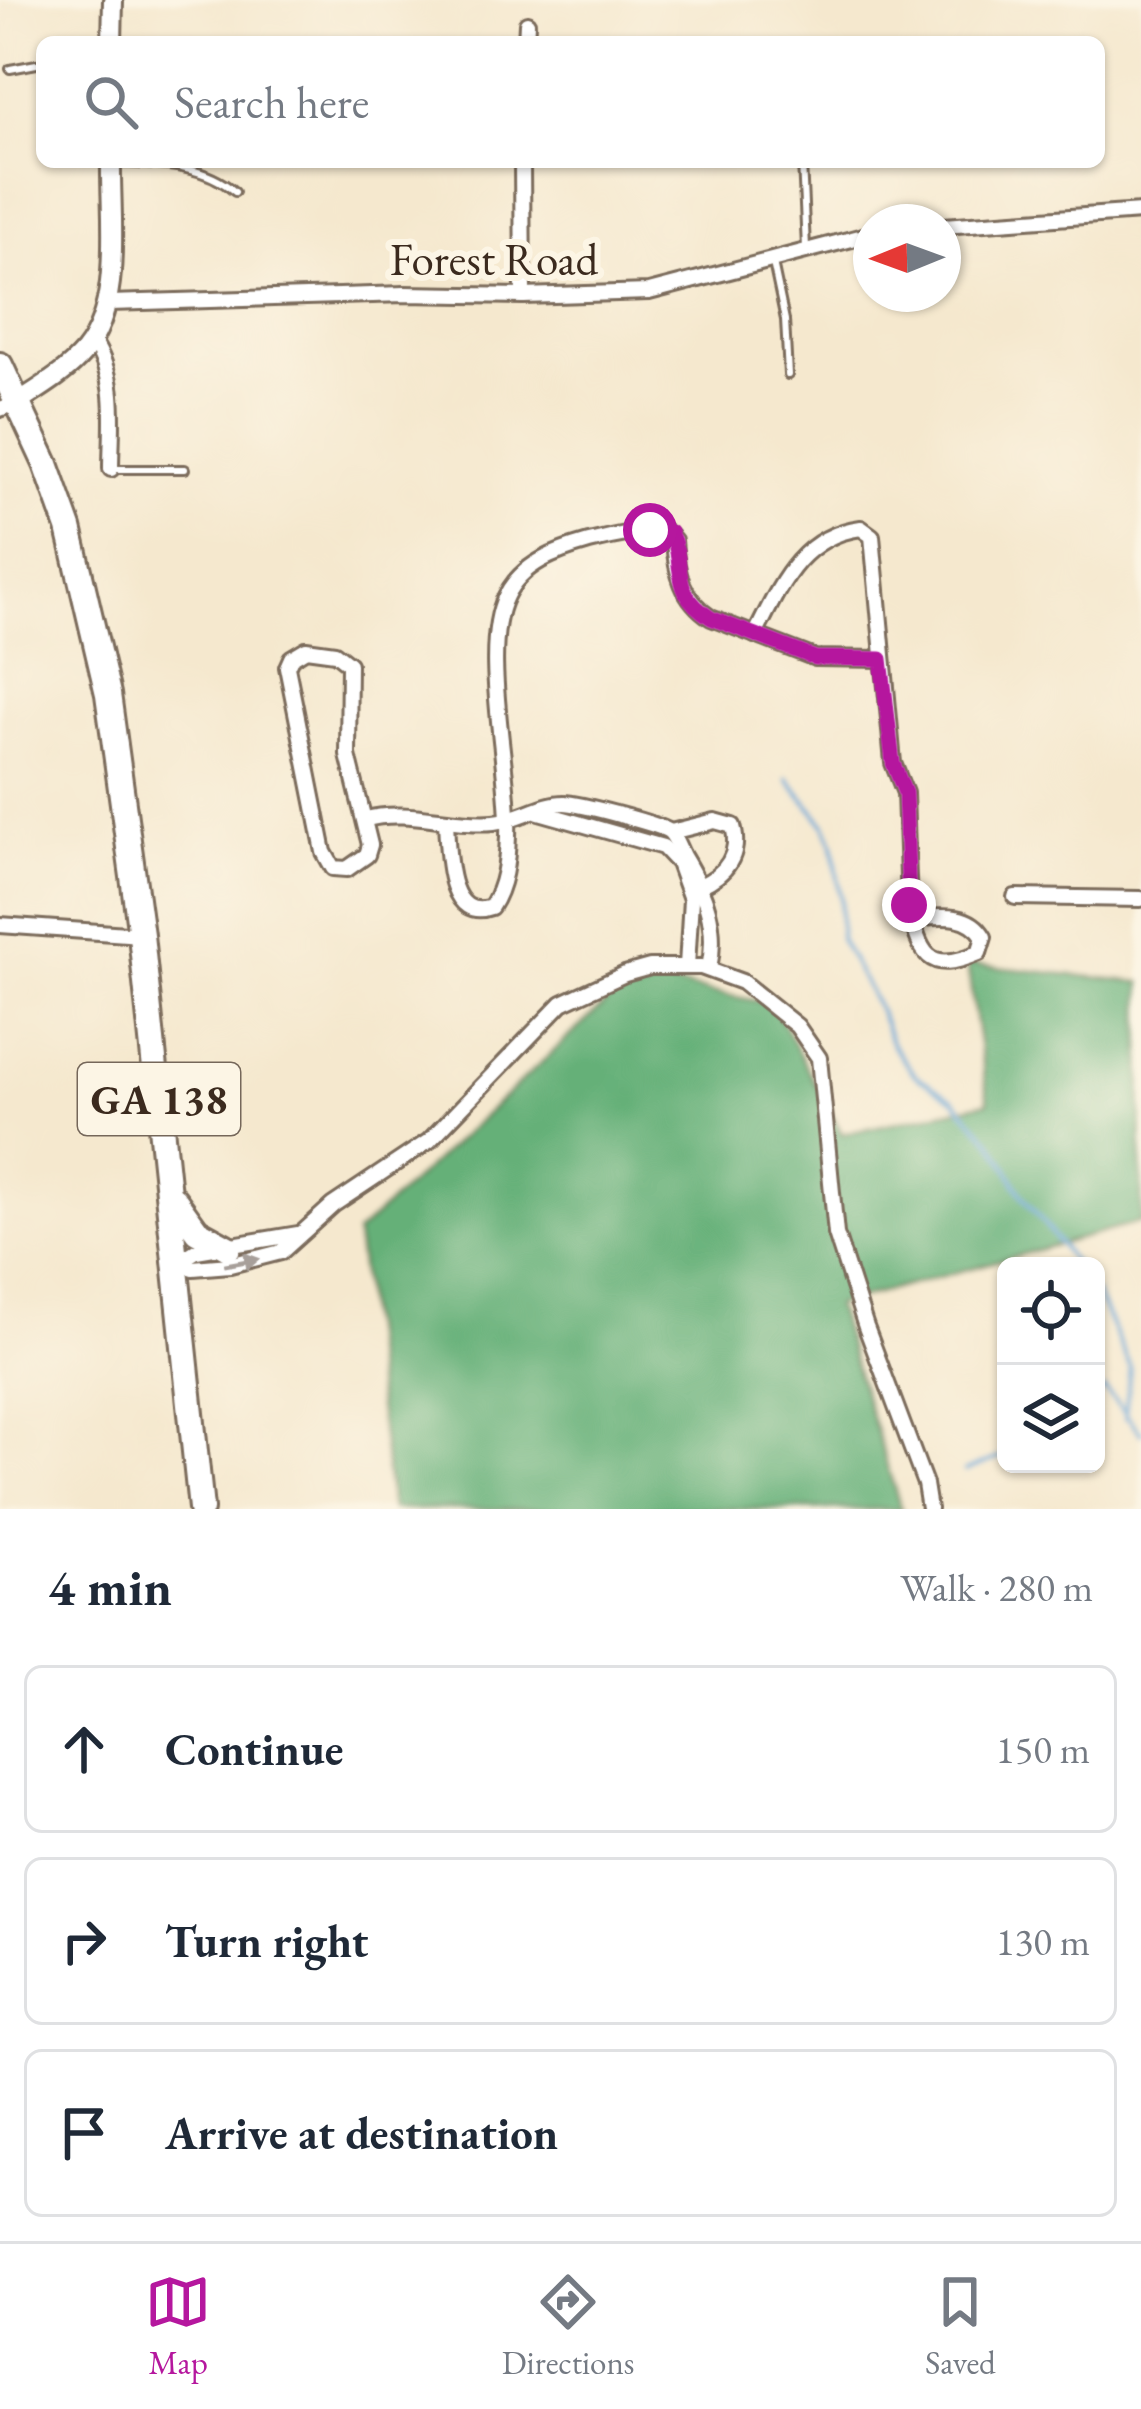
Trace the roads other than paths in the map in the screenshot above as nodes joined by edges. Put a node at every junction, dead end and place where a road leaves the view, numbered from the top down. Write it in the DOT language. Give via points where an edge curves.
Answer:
graph roads {
  1 [pos="113,0"];
  2 [pos="527,22"];
  3 [pos="112,36"];
  4 [pos="526,36"];
  5 [pos="36,64"];
  6 [pos="10,69"];
  7 [pos="111,168"];
  8 [pos="183,168"];
  9 [pos="522,168"];
  10 [pos="802,168"];
  11 [pos="235,192"];
  12 [pos="1141,212"];
  13 [pos="961,225"];
  14 [pos="853,238"];
  15 [pos="806,248"];
  16 [pos="772,259"];
  17 [pos="523,296"];
  18 [pos="109,303"];
  19 [pos="92,340"];
  20 [pos="0,365"];
  21 [pos="788,375"];
  22 [pos="8,406"];
  23 [pos="110,469"];
  24 [pos="185,469"];
  25 [pos="754,635"];
  26 [pos="881,659"];
  27 [pos="539,812"];
  28 [pos="508,819"];
  29 [pos="366,820"];
  30 [pos="446,822"];
  31 [pos="671,832"];
  32 [pos="700,886"];
  33 [pos="1015,897"];
  34 [pos="1141,899"];
  35 [pos="912,919"];
  36 [pos="0,926"];
  37 [pos="141,935"];
  38 [pos="687,966"];
  39 [pos="709,969"];
  40 [pos="169,1191"];
  41 [pos="298,1234"];
  42 [pos="229,1248"];
  43 [pos="177,1263"];
  44 [pos="201,1509"];
  45 [pos="929,1509"];
  1 -- 3 [label="street"];
  2 -- 4 [label="street"];
  5 -- 6 [label="lane"];
  7 -- 18 [label="street"];
  8 -- 11 [label="lane"];
  9 -- 17 [label="street"];
  10 -- 15 [label="lane"];
  12 -- 13 [label="street"];
  14 -- 15 [label="street, Forest Road"];
  15 -- 16 [label="street, Forest Road"];
  16 -- 17 [label="street, Forest Road" via="649,292"];
  16 -- 21 [label="lane"];
  17 -- 18 [label="street, Forest Road"];
  18 -- 19 [label="street"];
  19 -- 22 [label="street" via="56,377"];
  19 -- 23 [label="street" via="111,387"];
  20 -- 22 [label="highway, GA 138"];
  22 -- 37 [label="highway, GA 138" via="58,496 86,588 117,744"];
  23 -- 24 [label="lane"];
  25 -- 26 [label="street" via="815,658"];
  25 -- 26 [label="street" via="809,549 861,528 872,536"];
  25 -- 28 [label="street" via="696,609 677,574 674,540 662,530 569,548 527,568 506,596 496,640"];
  26 -- 35 [label="street" via="893,763 905,793"];
  27 -- 28 [label="street"];
  27 -- 31 [label="street" via="571,803"];
  27 -- 38 [label="street" via="663,847 691,899"];
  28 -- 30 [label="street"];
  28 -- 30 [label="street" via="500,892 480,910 467,907 451,878"];
  29 -- 29 [label="street" via="367,855 333,868 287,668 306,649 349,664 348,755"];
  29 -- 30 [label="street" via="385,814"];
  31 -- 32 [label="street"];
  31 -- 32 [label="street" via="715,821 733,826 733,857"];
  32 -- 39 [label="street" via="713,930"];
  33 -- 34 [label="street"];
  35 -- 35 [label="street" via="935,962 979,953 983,937 964,919"];
  36 -- 37 [label="street"];
  37 -- 40 [label="highway, GA 138"];
  38 -- 39 [label="street"];
  38 -- 41 [label="street" via="625,974 562,1003 429,1141"];
  39 -- 45 [label="street" via="766,1001 819,1058 836,1234"];
  40 -- 42 [label="highway" via="197,1231"];
  40 -- 43 [label="highway, GA 138"];
  41 -- 42 [label="street"];
  43 -- 41 [label="street, one-way" via="257,1261"];
  42 -- 43 [label="street" via="196,1251"];
  43 -- 44 [label="highway, GA 138"];
}
